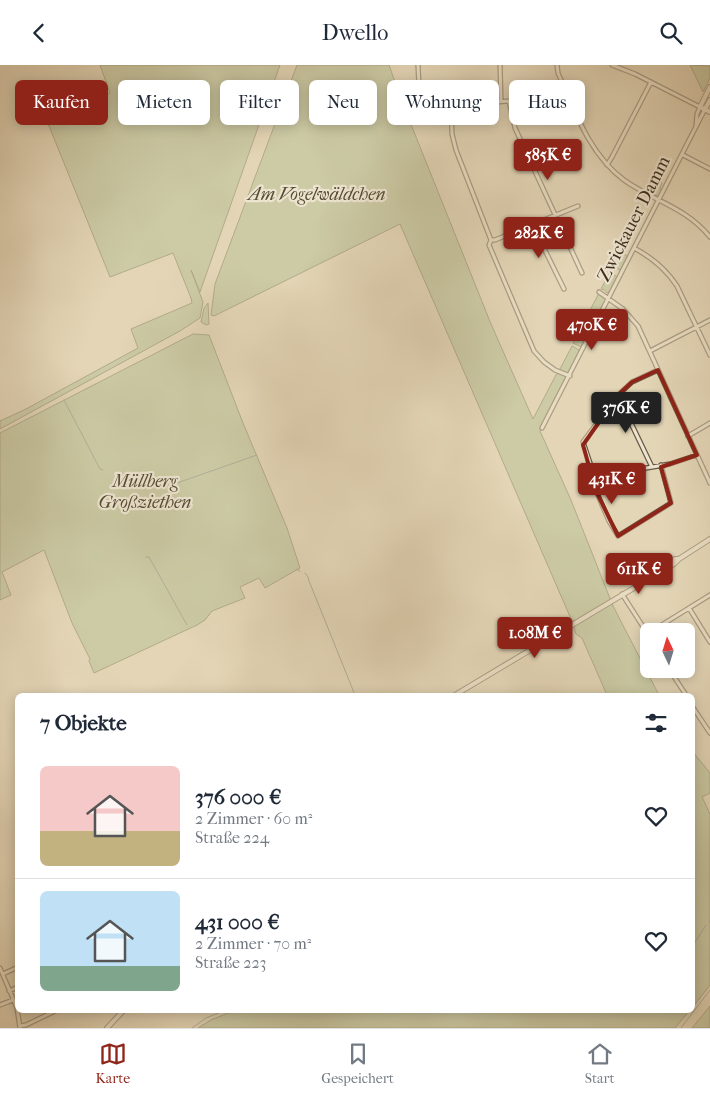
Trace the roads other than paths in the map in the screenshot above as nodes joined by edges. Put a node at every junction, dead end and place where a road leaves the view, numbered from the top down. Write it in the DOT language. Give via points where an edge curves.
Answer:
graph roads {
  1 [pos="418,65"];
  2 [pos="500,65"];
  3 [pos="557,65"];
  4 [pos="612,65"];
  5 [pos="419,80"];
  6 [pos="651,82"];
  7 [pos="710,87"];
  8 [pos="501,101"];
  9 [pos="710,101"];
  10 [pos="700,107"];
  11 [pos="708,111"];
  12 [pos="451,125"];
  13 [pos="696,129"];
  14 [pos="682,155"];
  15 [pos="607,165"];
  16 [pos="710,169"];
  17 [pos="659,200"];
  18 [pos="578,206"];
  19 [pos="555,215"];
  20 [pos="532,225"];
  21 [pos="710,237"];
  22 [pos="491,240"];
  23 [pos="634,248"];
  24 [pos="582,273"];
  25 [pos="564,289"];
  26 [pos="599,292"];
  27 [pos="609,298"];
  28 [pos="710,320"];
  29 [pos="697,327"];
  30 [pos="650,351"];
  31 [pos="710,355"];
  32 [pos="658,370"];
  33 [pos="570,376"];
  34 [pos="618,395"];
  35 [pos="710,423"];
  36 [pos="542,428"];
  37 [pos="688,436"];
  38 [pos="697,455"];
  39 [pos="661,465"];
  40 [pos="652,467"];
  41 [pos="593,477"];
  42 [pos="710,483"];
  43 [pos="709,542"];
  44 [pos="622,594"];
  45 [pos="710,595"];
  46 [pos="689,608"];
  47 [pos="640,623"];
  48 [pos="665,623"];
  49 [pos="710,642"];
  50 [pos="675,678"];
  51 [pos="458,693"];
  52 [pos="685,693"];
  53 [pos="695,710"];
  54 [pos="710,733"];
  55 [pos="0,968"];
  56 [pos="15,968"];
  57 [pos="2,974"];
  58 [pos="15,988"];
  59 [pos="9,991"];
  60 [pos="13,1000"];
  61 [pos="15,1004"];
  62 [pos="0,1005"];
  63 [pos="18,1013"];
  64 [pos="51,1013"];
  65 [pos="121,1013"];
  66 [pos="20,1027"];
  67 [pos="107,1028"];
  1 -- 5 [label="street"];
  2 -- 8 [label="street"];
  3 -- 15 [label="street" via="584,131"];
  4 -- 6 [label="street"];
  6 -- 10 [label="street"];
  6 -- 15 [label="street"];
  7 -- 10 [label="street, Zwickauer Damm"];
  8 -- 19 [label="street" via="510,103 513,125"];
  9 -- 11 [label="street, Zwickauer Damm"];
  10 -- 11 [label="street"];
  10 -- 13 [label="street, Zwickauer Damm"];
  11 -- 13 [label="street, Zwickauer Damm"];
  12 -- 22 [label="street" via="456,150"];
  13 -- 14 [label="street, Zwickauer Damm"];
  14 -- 16 [label="street"];
  14 -- 17 [label="street, Zwickauer Damm"];
  15 -- 17 [label="street" via="624,181"];
  17 -- 21 [label="street" via="690,217"];
  17 -- 23 [label="street, Zwickauer Damm"];
  18 -- 19 [label="street"];
  19 -- 20 [label="street"];
  19 -- 24 [label="street"];
  20 -- 22 [label="street"];
  20 -- 25 [label="street"];
  22 -- 33 [label="street" via="489,245 534,351 555,371"];
  23 -- 27 [label="street, Zwickauer Damm"];
  23 -- 29 [label="street" via="654,260 671,277"];
  26 -- 27 [label="street"];
  27 -- 30 [label="street" via="632,318"];
  27 -- 33 [label="street, Zwickauer Damm"];
  28 -- 29 [label="street"];
  29 -- 30 [label="street"];
  29 -- 31 [label="street"];
  30 -- 32 [label="street"];
  32 -- 34 [label="street" via="632,381"];
  32 -- 37 [label="street"];
  33 -- 36 [label="street, Zwickauer Damm"];
  34 -- 40 [label="street"];
  34 -- 41 [label="street" via="583,442"];
  35 -- 37 [label="street"];
  37 -- 38 [label="street"];
  38 -- 39 [label="street"];
  38 -- 42 [label="street"];
  39 -- 40 [label="street"];
  39 -- 41 [label="street" via="670,503 618,536 600,502"];
  40 -- 41 [label="street"];
  43 -- 44 [label="street"];
  44 -- 47 [label="street"];
  44 -- 51 [label="street"];
  45 -- 46 [label="street"];
  46 -- 48 [label="street"];
  46 -- 49 [label="street"];
  50 -- 52 [label="street"];
  53 -- 54 [label="street"];
  55 -- 57 [label="street"];
  56 -- 57 [label="street"];
  57 -- 59 [label="street"];
  58 -- 59 [label="street"];
  59 -- 60 [label="street"];
  60 -- 61 [label="street"];
  60 -- 62 [label="street"];
  63 -- 66 [label="street"];
  64 -- 66 [label="street"];
  65 -- 67 [label="street"];
}
